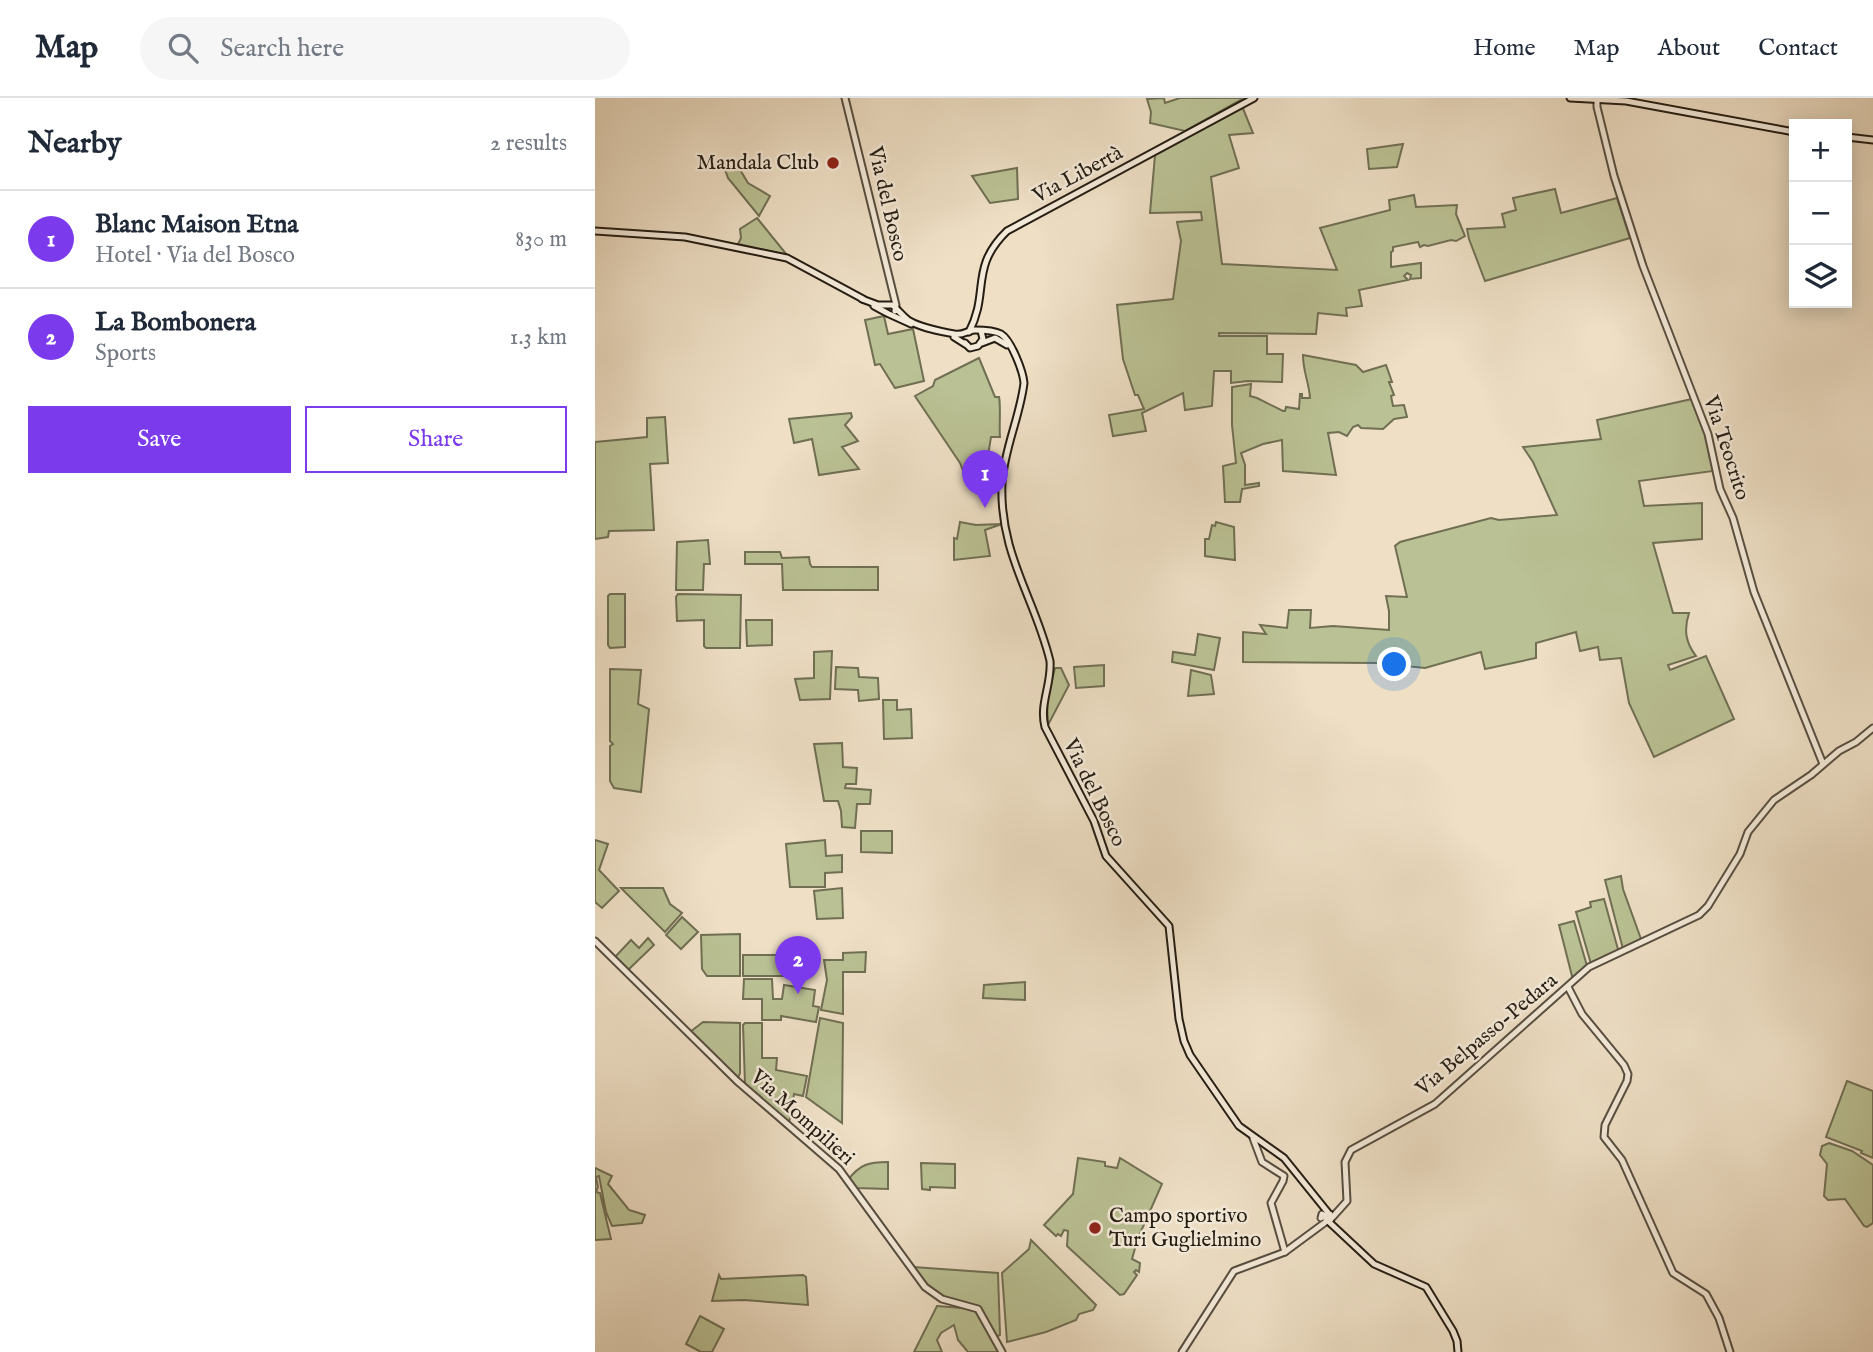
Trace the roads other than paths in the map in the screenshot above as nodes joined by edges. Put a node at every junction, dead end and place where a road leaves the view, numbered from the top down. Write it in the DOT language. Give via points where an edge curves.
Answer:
graph roads {
  1 [pos="845,98"];
  2 [pos="1247,98"];
  3 [pos="1254,98"];
  4 [pos="1570,98"];
  5 [pos="1597,99"];
  6 [pos="1241,103"];
  7 [pos="1789,131"];
  8 [pos="1852,138"];
  9 [pos="1873,140"];
  10 [pos="595,232"];
  11 [pos="891,308"];
  12 [pos="977,312"];
  13 [pos="980,331"];
  14 [pos="968,333"];
  15 [pos="981,343"];
  16 [pos="965,344"];
  17 [pos="1013,353"];
  18 [pos="1873,728"];
  19 [pos="1823,764"];
  20 [pos="595,941"];
  21 [pos="1568,988"];
  22 [pos="1254,1138"];
  23 [pos="1328,1217"];
  24 [pos="1285,1252"];
  25 [pos="1002,1352"];
  26 [pos="1182,1352"];
  27 [pos="1458,1352"];
  28 [pos="1730,1352"];
  1 -- 11 [label="street, Via del Bosco" via="891,289"];
  2 -- 6 [label="street"];
  3 -- 6 [label="street"];
  4 -- 5 [label="street"];
  5 -- 7 [label="street"];
  5 -- 19 [label="street, Via Teocrito" via="1643,266 1708,434 1720,489 1754,592"];
  6 -- 12 [label="street, Via Libertà" via="1007,231 983,264"];
  8 -- 9 [label="street"];
  10 -- 11 [label="street" via="685,237 787,257 862,299"];
  11 -- 14 [label="street" via="917,324"];
  11 -- 16 [label="street" via="904,322 957,337"];
  12 -- 13 [label="street"];
  12 -- 14 [label="street"];
  13 -- 14 [label="street"];
  13 -- 15 [label="street"];
  13 -- 17 [label="street" via="1003,335"];
  14 -- 16 [label="street"];
  15 -- 16 [label="street" via="973,349"];
  15 -- 17 [label="street" via="999,339"];
  17 -- 22 [label="street, Via del Bosco" via="1024,383 1004,471 1003,500 1011,555 1049,661 1045,727 1094,821 1106,856 1169,926 1186,1048 1232,1118"];
  18 -- 19 [label="street"];
  19 -- 21 [label="street, Via Belpasso-Pedara" via="1767,806 1699,915 1589,967"];
  20 -- 25 [label="street, Via Mompilieri" via="737,1081 839,1169 925,1287 937,1297 974,1307"];
  21 -- 23 [label="street, Via Belpasso-Pedara" via="1435,1104 1350,1150 1345,1163 1347,1201"];
  21 -- 28 [label="street" via="1628,1074 1605,1125 1606,1141 1622,1160 1673,1273 1706,1294"];
  22 -- 23 [label="street" via="1284,1158"];
  22 -- 24 [label="street, Via del Bosco" via="1262,1162 1284,1176 1271,1207"];
  23 -- 24 [label="street"];
  23 -- 27 [label="street" via="1374,1264 1426,1287 1453,1331"];
  24 -- 26 [label="street" via="1229,1275"];
}
